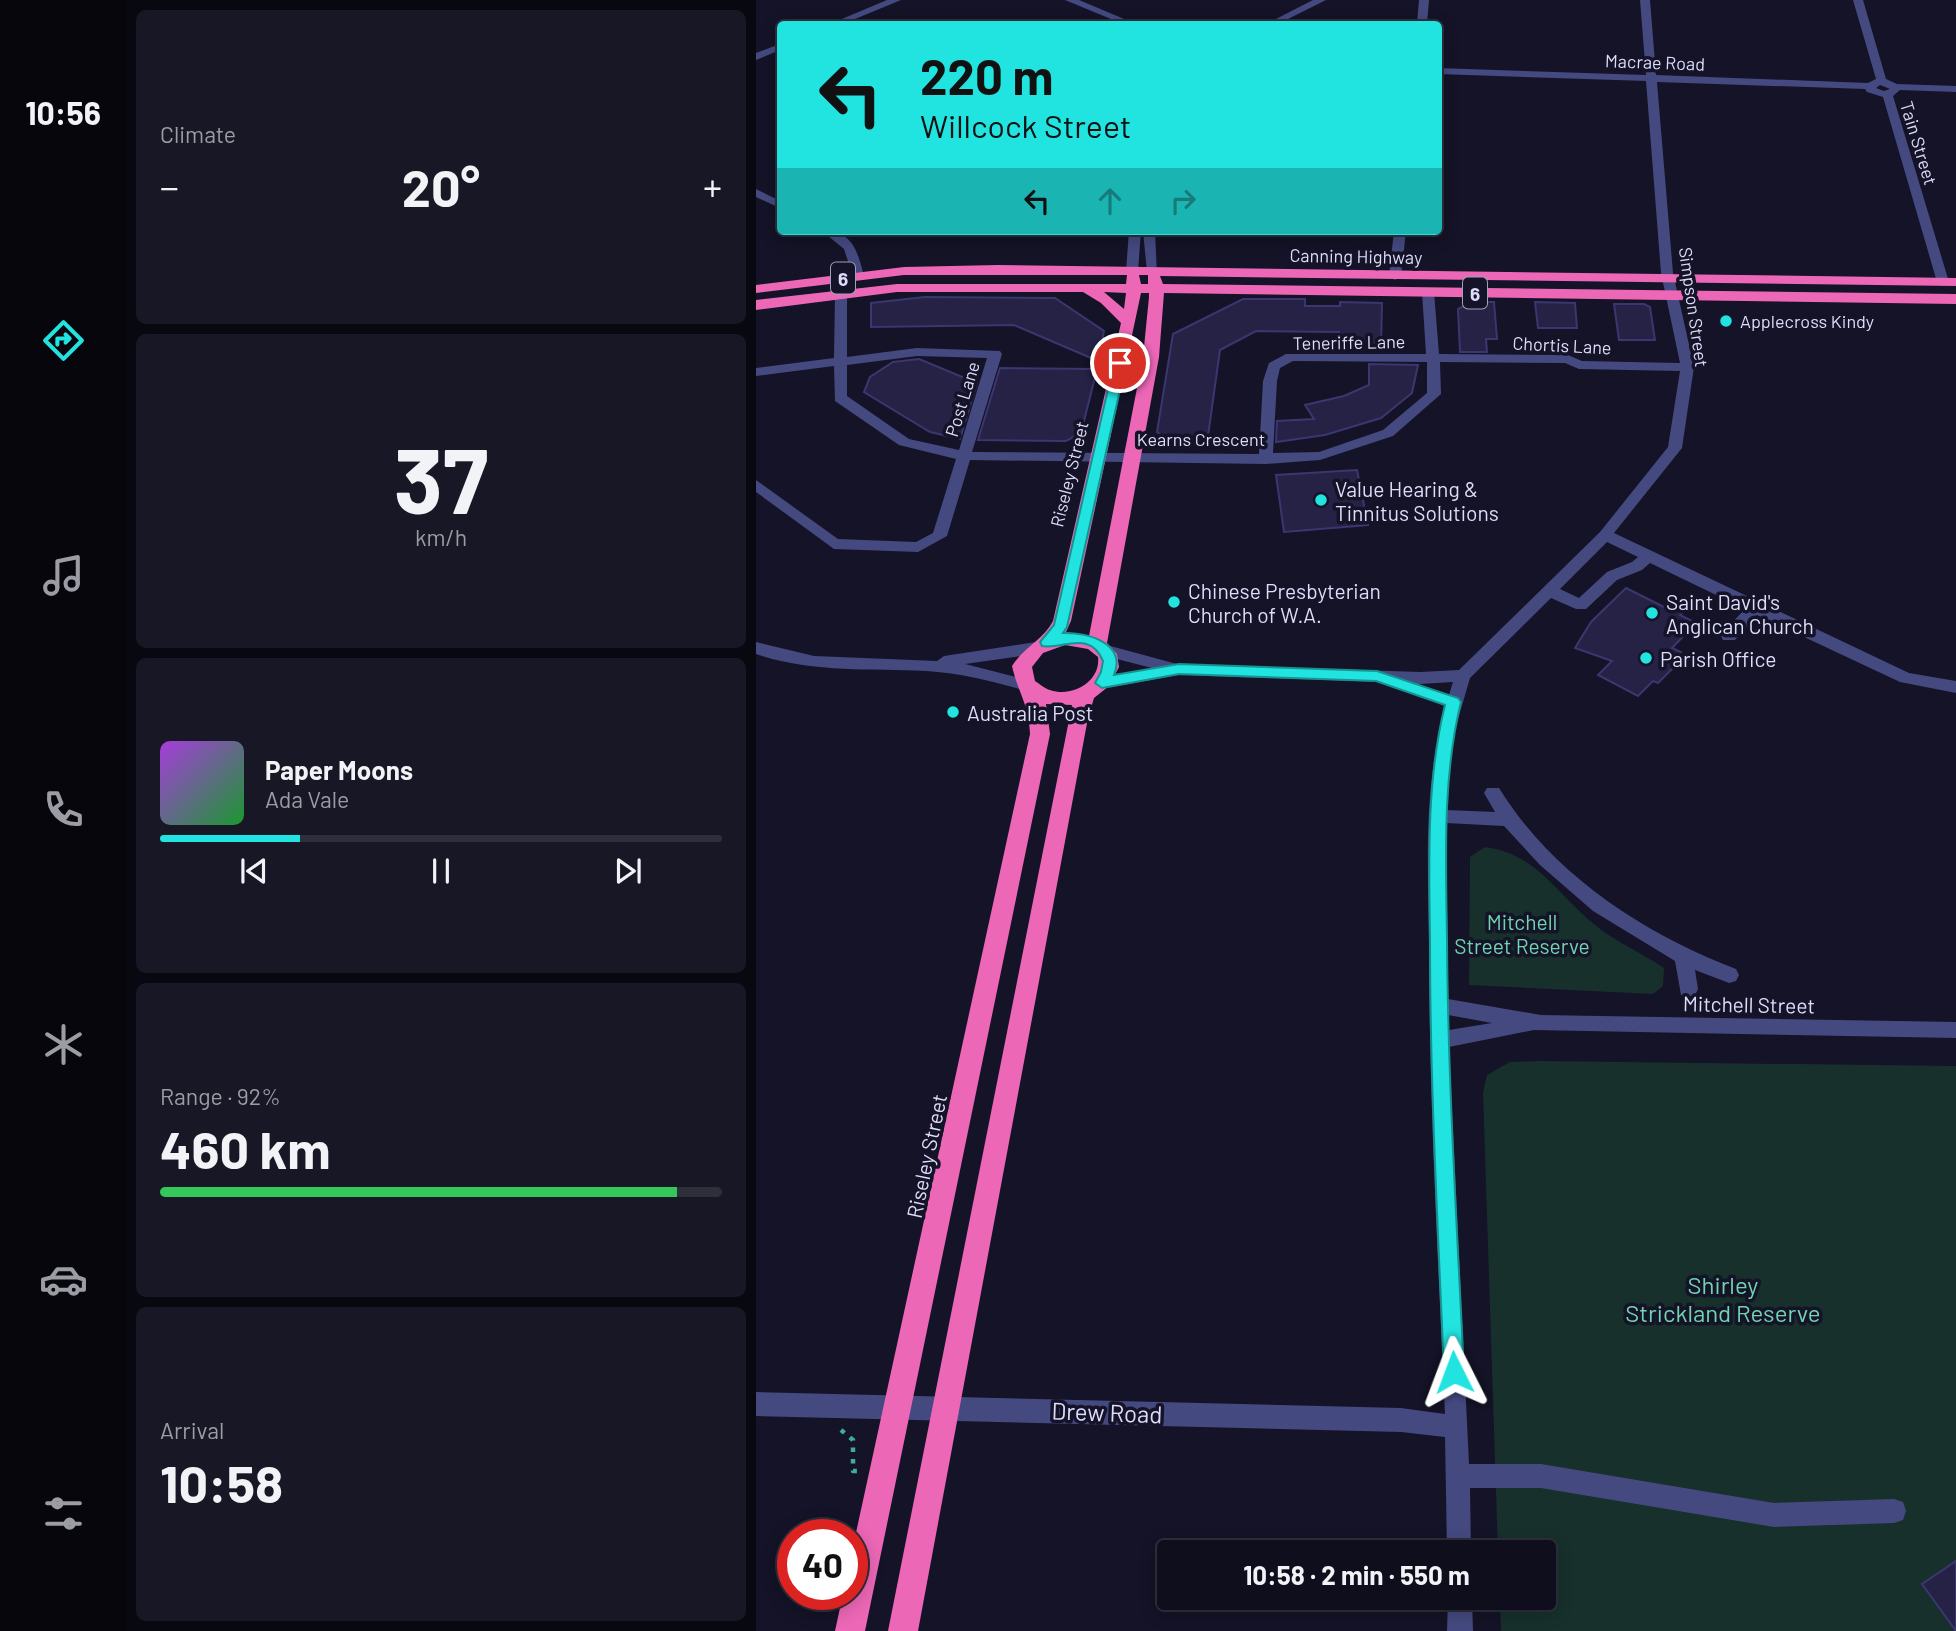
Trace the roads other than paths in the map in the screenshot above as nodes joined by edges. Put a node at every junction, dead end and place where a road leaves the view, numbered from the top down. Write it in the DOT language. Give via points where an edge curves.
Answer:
graph roads {
  1 [pos="896,0"];
  2 [pos="1070,0"];
  3 [pos="1321,0"];
  4 [pos="1424,0"];
  5 [pos="1645,0"];
  6 [pos="1858,0"];
  7 [pos="843,21"];
  8 [pos="1123,21"];
  9 [pos="1277,21"];
  10 [pos="1422,21"];
  11 [pos="777,48"];
  12 [pos="756,57"];
  13 [pos="1442,71"];
  14 [pos="1651,80"];
  15 [pos="1888,88"];
  16 [pos="1956,89"];
  17 [pos="756,192"];
  18 [pos="777,203"];
  19 [pos="839,235"];
  20 [pos="1135,235"];
  21 [pos="1149,235"];
  22 [pos="1400,235"];
  23 [pos="1132,271"];
  24 [pos="1153,272"];
  25 [pos="1395,275"];
  26 [pos="858,276"];
  27 [pos="1669,279"];
  28 [pos="1949,282"];
  29 [pos="1087,288"];
  30 [pos="1134,288"];
  31 [pos="756,289"];
  32 [pos="1156,289"];
  33 [pos="1235,290"];
  34 [pos="1428,292"];
  35 [pos="841,293"];
  36 [pos="1673,295"];
  37 [pos="1956,299"];
  38 [pos="756,305"];
  39 [pos="1170,307"];
  40 [pos="1129,322"];
  41 [pos="1435,359"];
  42 [pos="840,361"];
  43 [pos="1687,367"];
  44 [pos="756,372"];
  45 [pos="964,456"];
  46 [pos="1099,457"];
  47 [pos="1131,458"];
  48 [pos="1266,460"];
  49 [pos="756,485"];
  50 [pos="1605,535"];
  51 [pos="1648,556"];
  52 [pos="1548,590"];
  53 [pos="1755,608"];
  54 [pos="1729,636"];
  55 [pos="1041,645"];
  56 [pos="1100,647"];
  57 [pos="756,648"];
  58 [pos="919,665"];
  59 [pos="1179,669"];
  60 [pos="1377,676"];
  61 [pos="1463,676"];
  62 [pos="1956,687"];
  63 [pos="1029,688"];
  64 [pos="1094,689"];
  65 [pos="1453,702"];
  66 [pos="1493,793"];
  67 [pos="1437,816"];
  68 [pos="1509,819"];
  69 [pos="1684,957"];
  70 [pos="1729,975"];
  71 [pos="1688,989"];
  72 [pos="1438,1005"];
  73 [pos="1541,1023"];
  74 [pos="1956,1030"];
  75 [pos="1439,1040"];
  76 [pos="756,1404"];
  77 [pos="898,1408"];
  78 [pos="946,1408"];
  79 [pos="1457,1427"];
  80 [pos="1458,1476"];
  81 [pos="1894,1511"];
  82 [pos="1459,1540"];
  83 [pos="1460,1610"];
  84 [pos="850,1631"];
  85 [pos="903,1631"];
  86 [pos="1460,1631"];
  1 -- 7 [label="street"];
  2 -- 8 [label="street"];
  3 -- 9 [label="street"];
  4 -- 10 [label="street"];
  5 -- 14 [label="street, Simpson Street"];
  6 -- 15 [label="street, Tain Street"];
  11 -- 12 [label="street"];
  13 -- 14 [label="street, Macrae Road"];
  14 -- 15 [label="street, Macrae Road"];
  14 -- 27 [label="street, Simpson Street"];
  15 -- 16 [label="street"];
  15 -- 28 [label="street, Tain Street"];
  17 -- 18 [label="street"];
  19 -- 26 [label="street" via="850,247"];
  20 -- 23 [label="street, Riseley Street"];
  21 -- 24 [label="street"];
  22 -- 25 [label="street"];
  23 -- 24 [label="highway, Canning Highway / 6"];
  23 -- 26 [label="highway, Canning Highway / 6" via="948,269"];
  23 -- 30 [label="highway, Riseley Street"];
  24 -- 25 [label="highway, Canning Highway / 6"];
  24 -- 32 [label="highway"];
  25 -- 27 [label="highway, Canning Highway / 6"];
  26 -- 31 [label="highway, Canning Highway / 6"];
  27 -- 28 [label="highway, Canning Highway / 6"];
  27 -- 36 [label="street, Simpson Street"];
  29 -- 30 [label="highway, Canning Highway / 6"];
  29 -- 35 [label="highway, Canning Highway / 6" via="930,286"];
  29 -- 40 [label="highway"];
  30 -- 32 [label="highway, Canning Highway / 6"];
  30 -- 40 [label="highway, Riseley Street"];
  32 -- 33 [label="highway, Canning Highway / 6"];
  32 -- 39 [label="highway"];
  33 -- 34 [label="highway, Canning Highway / 6"];
  33 -- 39 [label="highway"];
  34 -- 36 [label="highway, Canning Highway / 6"];
  34 -- 41 [label="street, Kearns Crescent"];
  35 -- 38 [label="highway, Canning Highway / 6"];
  35 -- 42 [label="street, Kearns Crescent"];
  36 -- 37 [label="highway, Canning Highway / 6"];
  36 -- 43 [label="street, Simpson Street"];
  39 -- 47 [label="highway" via="1151,357"];
  40 -- 46 [label="highway, Riseley Street"];
  41 -- 43 [label="street, Chortis Lane" via="1568,359 1579,365"];
  41 -- 48 [label="street, Kearns Crescent" via="1434,394 1388,433 1320,456"];
  41 -- 48 [label="street, Teneriffe Lane" via="1291,357 1274,366"];
  42 -- 44 [label="street"];
  42 -- 45 [label="street, Kearns Crescent" via="841,398 904,442"];
  42 -- 45 [label="street, Post Lane" via="917,352 995,355"];
  43 -- 50 [label="street, Simpson Street" via="1675,448"];
  45 -- 46 [label="street, Kearns Crescent"];
  45 -- 49 [label="street, Post Lane" via="940,536 918,547 834,544"];
  46 -- 47 [label="street, Kearns Crescent"];
  46 -- 55 [label="highway, Riseley Street" via="1060,627"];
  47 -- 48 [label="street, Kearns Crescent"];
  47 -- 56 [label="highway"];
  50 -- 51 [label="street"];
  50 -- 52 [label="street, Simpson Street"];
  51 -- 52 [label="street" via="1612,576 1581,605"];
  51 -- 53 [label="street"];
  52 -- 61 [label="street, Simpson Street"];
  53 -- 54 [label="street"];
  53 -- 62 [label="street" via="1906,678"];
  55 -- 56 [label="highway" via="1081,638"];
  55 -- 58 [label="street"];
  55 -- 63 [label="highway, Riseley Street" via="1022,666"];
  56 -- 59 [label="street"];
  56 -- 64 [label="highway" via="1110,661 1109,672"];
  57 -- 58 [label="street" via="793,660"];
  58 -- 63 [label="street" via="1003,678"];
  59 -- 60 [label="street"];
  59 -- 64 [label="street"];
  60 -- 61 [label="street"];
  60 -- 65 [label="street"];
  61 -- 65 [label="street, Simpson Street"];
  63 -- 64 [label="highway" via="1046,697 1068,699"];
  63 -- 77 [label="highway, Riseley Street" via="1040,734"];
  64 -- 78 [label="highway" via="1077,718"];
  65 -- 67 [label="street, Simpson Street"];
  66 -- 68 [label="street, Mitchell Street"];
  67 -- 68 [label="street"];
  67 -- 72 [label="street, Simpson Street"];
  68 -- 69 [label="street, Mitchell Street" via="1546,860 1599,906"];
  69 -- 70 [label="street, Mitchell Street"];
  69 -- 71 [label="street, Mitchell Street"];
  72 -- 73 [label="street, Mitchell Street"];
  72 -- 75 [label="street, Simpson Street"];
  73 -- 74 [label="street, Mitchell Street"];
  73 -- 75 [label="street, Mitchell Street"];
  75 -- 79 [label="street, Simpson Street"];
  76 -- 77 [label="street, Drew Road"];
  77 -- 78 [label="street, Drew Road"];
  77 -- 84 [label="highway, Riseley Street"];
  78 -- 79 [label="street, Drew Road" via="1401,1420"];
  78 -- 85 [label="highway"];
  79 -- 80 [label="street, Simpson Street"];
  80 -- 81 [label="street" via="1541,1476 1774,1515"];
  80 -- 82 [label="street, Simpson Street"];
  83 -- 86 [label="street"];
}
